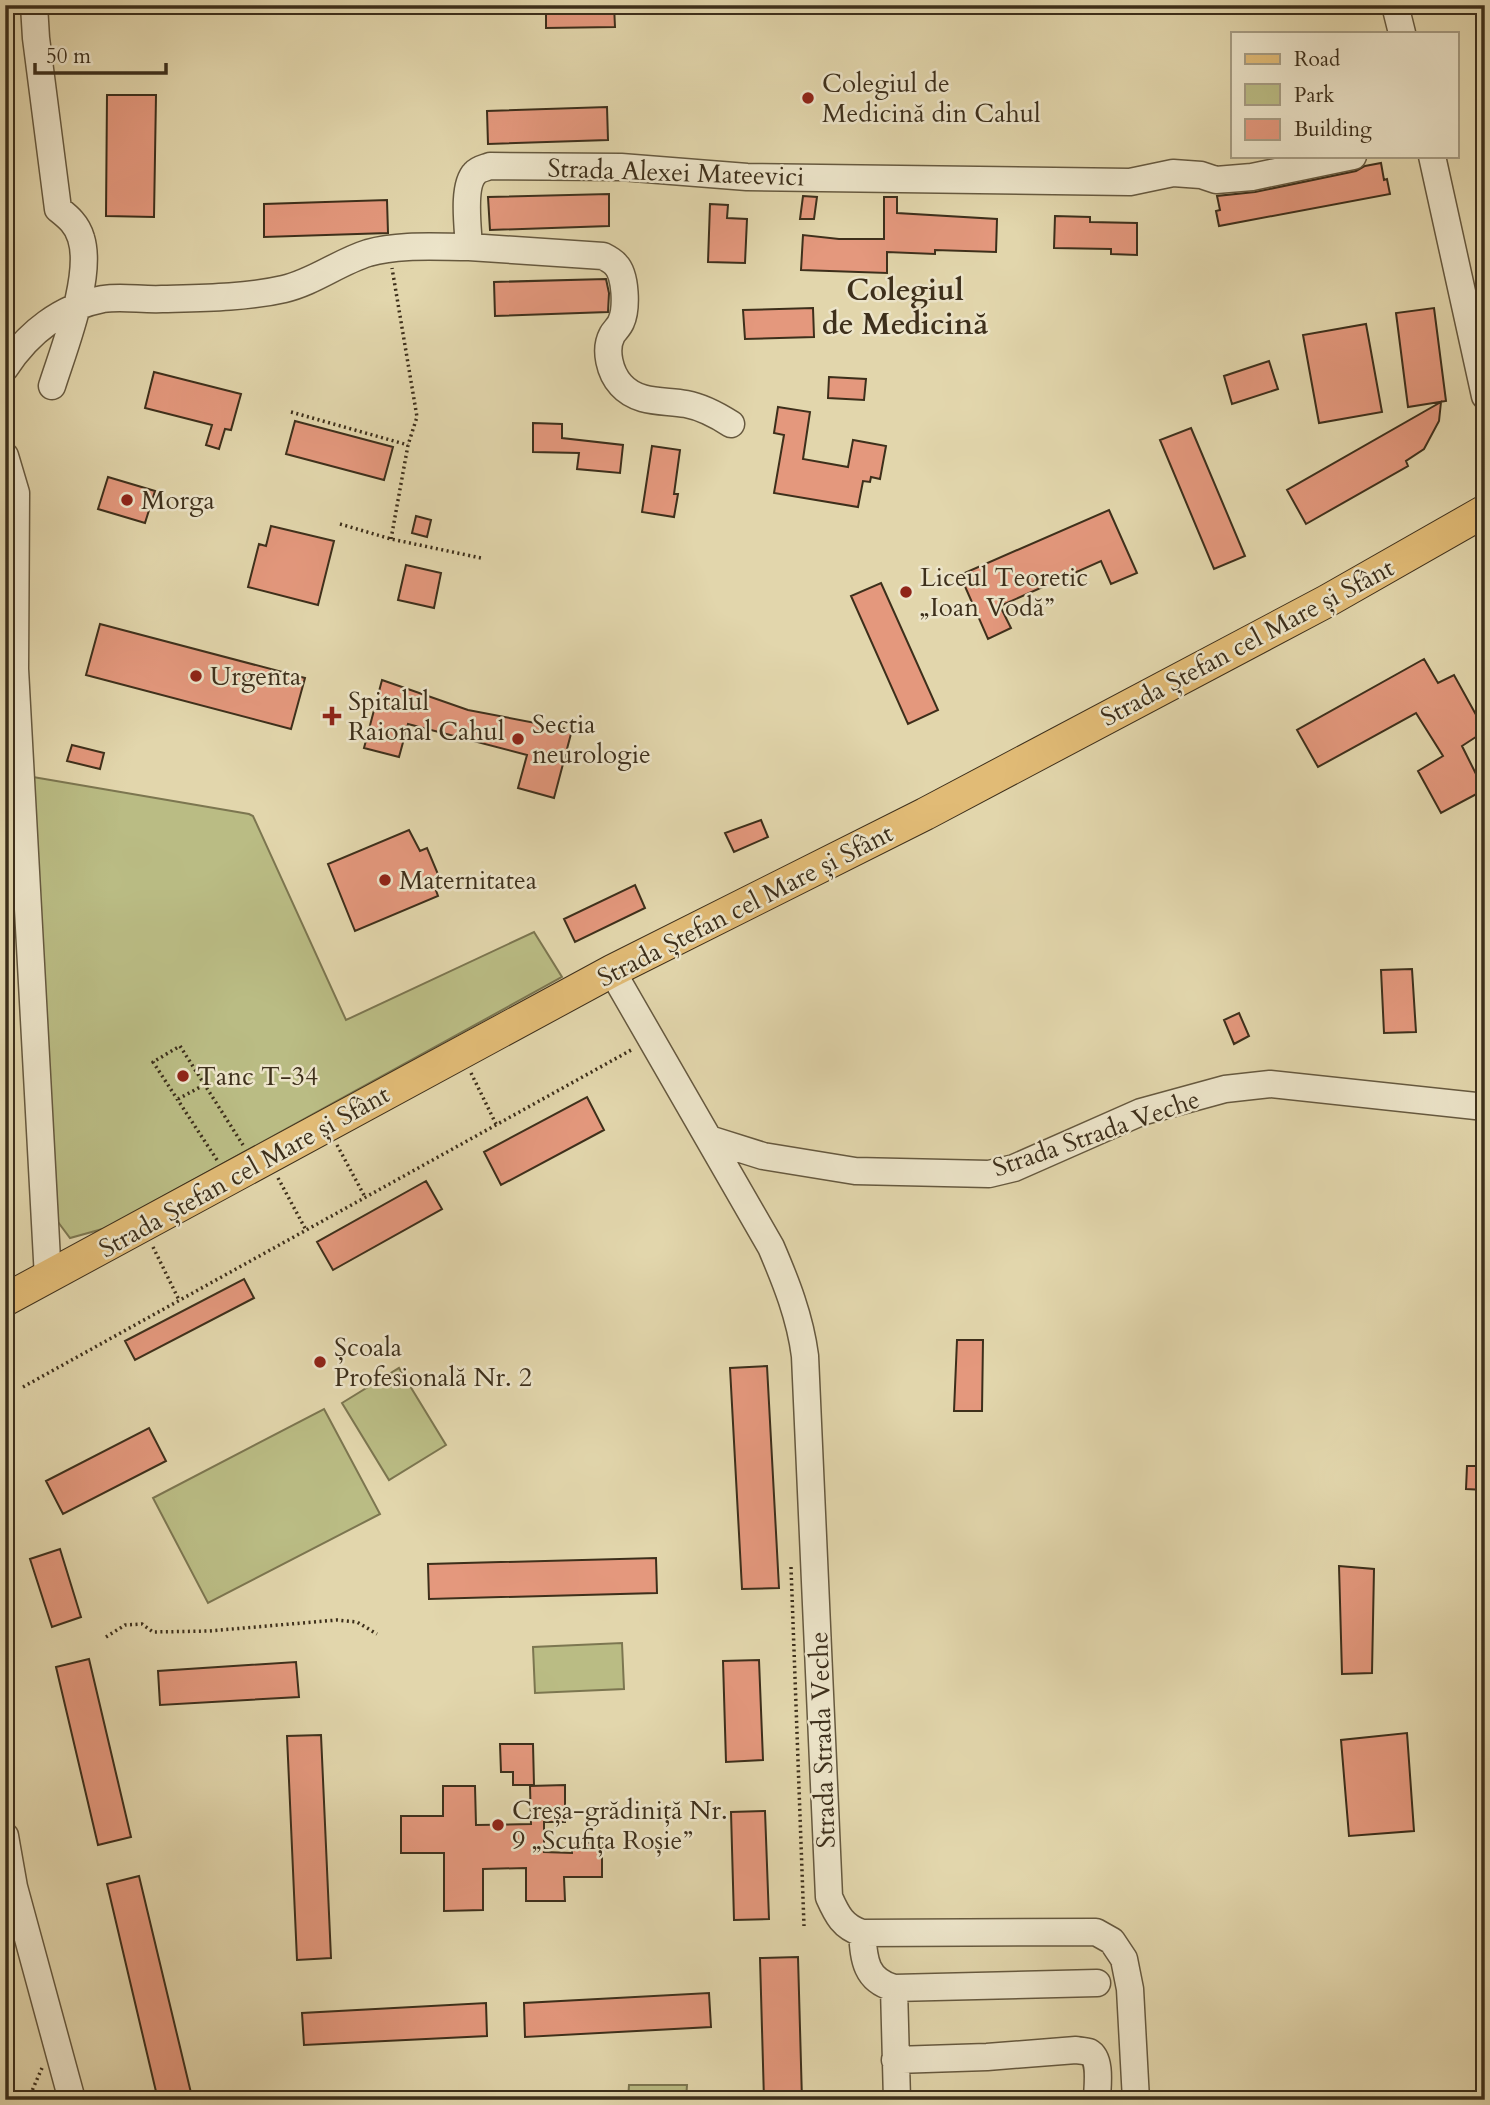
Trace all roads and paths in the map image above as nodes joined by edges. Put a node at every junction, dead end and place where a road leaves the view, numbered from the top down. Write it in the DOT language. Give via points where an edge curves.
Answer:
graph roads {
  1 [pos="34,5"];
  2 [pos="47,5"];
  3 [pos="1395,5"];
  4 [pos="1402,32"];
  5 [pos="36,38"];
  6 [pos="1343,158"];
  7 [pos="1432,158"];
  8 [pos="469,247"];
  9 [pos="389,248"];
  10 [pos="77,307"];
  11 [pos="5,368"];
  12 [pos="52,386"];
  13 [pos="1485,396"];
  14 [pos="291,412"];
  15 [pos="731,424"];
  16 [pos="408,445"];
  17 [pos="5,456"];
  18 [pos="1485,511"];
  19 [pos="340,524"];
  20 [pos="390,539"];
  21 [pos="481,558"];
  22 [pos="10,669"];
  23 [pos="612,971"];
  24 [pos="461,1053"];
  25 [pos="639,1060"];
  26 [pos="204,1085"];
  27 [pos="178,1099"];
  28 [pos="1485,1107"];
  29 [pos="496,1124"];
  30 [pos="327,1125"];
  31 [pos="709,1139"];
  32 [pos="251,1167"];
  33 [pos="365,1197"];
  34 [pos="143,1227"];
  35 [pos="306,1230"];
  36 [pos="48,1278"];
  37 [pos="5,1300"];
  38 [pos="179,1301"];
  39 [pos="23,1387"];
  40 [pos="791,1566"];
  41 [pos="377,1634"];
  42 [pos="106,1637"];
  43 [pos="5,1836"];
  44 [pos="804,1926"];
  45 [pos="862,1933"];
  46 [pos="1097,1983"];
  47 [pos="894,1988"];
  48 [pos="895,2060"];
  49 [pos="72,2100"];
  50 [pos="897,2100"];
  51 [pos="1097,2100"];
  52 [pos="1136,2100"];
  1 -- 5 [label="street"];
  2 -- 5 [label="street"];
  3 -- 4 [label="street"];
  5 -- 10 [label="street" via="58,209 74,222 82,239 83,278"];
  6 -- 8 [label="street, Strada Alexei Mateevici" via="1252,177 1216,180 1173,173 1130,182 747,177 621,167 490,166 476,170 469,181"];
  7 -- 13 [label="street"];
  8 -- 9 [label="street"];
  8 -- 15 [label="street" via="603,256 618,266 625,304 621,322 610,338 609,366 620,384 646,400 689,405"];
  9 -- 10 [label="street" via="285,289 103,299"];
  9 -- 16 [label="path" via="417,417"];
  10 -- 11 [label="street" via="45,322"];
  10 -- 12 [label="street"];
  14 -- 16 [label="path"];
  16 -- 20 [label="path"];
  17 -- 22 [label="street" via="16,493"];
  18 -- 23 [label="main road, Strada Ștefan cel Mare și Sfânt" via="1327,601 937,808"];
  19 -- 20 [label="path"];
  20 -- 21 [label="path"];
  22 -- 36 [label="street"];
  23 -- 24 [label="main road, Strada Ștefan cel Mare și Sfânt"];
  23 -- 31 [label="street, Strada Strada Veche"];
  24 -- 29 [label="path"];
  24 -- 30 [label="main road, Strada Ștefan cel Mare și Sfânt"];
  25 -- 29 [label="path" via="632,1048"];
  26 -- 27 [label="path"];
  26 -- 27 [label="path" via="180,1046 153,1062"];
  26 -- 32 [label="path"];
  27 -- 32 [label="path"];
  28 -- 31 [label="street, Strada Strada Veche" via="1291,1086 1225,1089 1142,1112 1014,1168 989,1174 855,1171 763,1156"];
  29 -- 33 [label="path"];
  30 -- 32 [label="main road, Strada Ștefan cel Mare și Sfânt"];
  30 -- 33 [label="path"];
  31 -- 45 [label="street, Strada Strada Veche" via="771,1247 802,1332 829,1897 836,1915 850,1929"];
  32 -- 34 [label="main road, Strada Ștefan cel Mare și Sfânt"];
  32 -- 35 [label="path"];
  33 -- 35 [label="path"];
  34 -- 36 [label="main road, Strada Ștefan cel Mare și Sfânt"];
  34 -- 38 [label="path"];
  35 -- 38 [label="path"];
  36 -- 37 [label="main road, Strada Ștefan cel Mare și Sfânt"];
  38 -- 39 [label="path"];
  40 -- 44 [label="path"];
  41 -- 42 [label="path" via="357,1622 337,1620 209,1631 153,1632 142,1624 125,1625"];
  43 -- 49 [label="street" via="14,1888"];
  45 -- 47 [label="street" via="863,1959 870,1972 880,1984"];
  45 -- 52 [label="street" via="1096,1932 1112,1941 1124,1959 1130,1989"];
  46 -- 47 [label="street"];
  47 -- 48 [label="street"];
  48 -- 50 [label="street"];
  48 -- 51 [label="street" via="1089,2052 1097,2066"];
}
